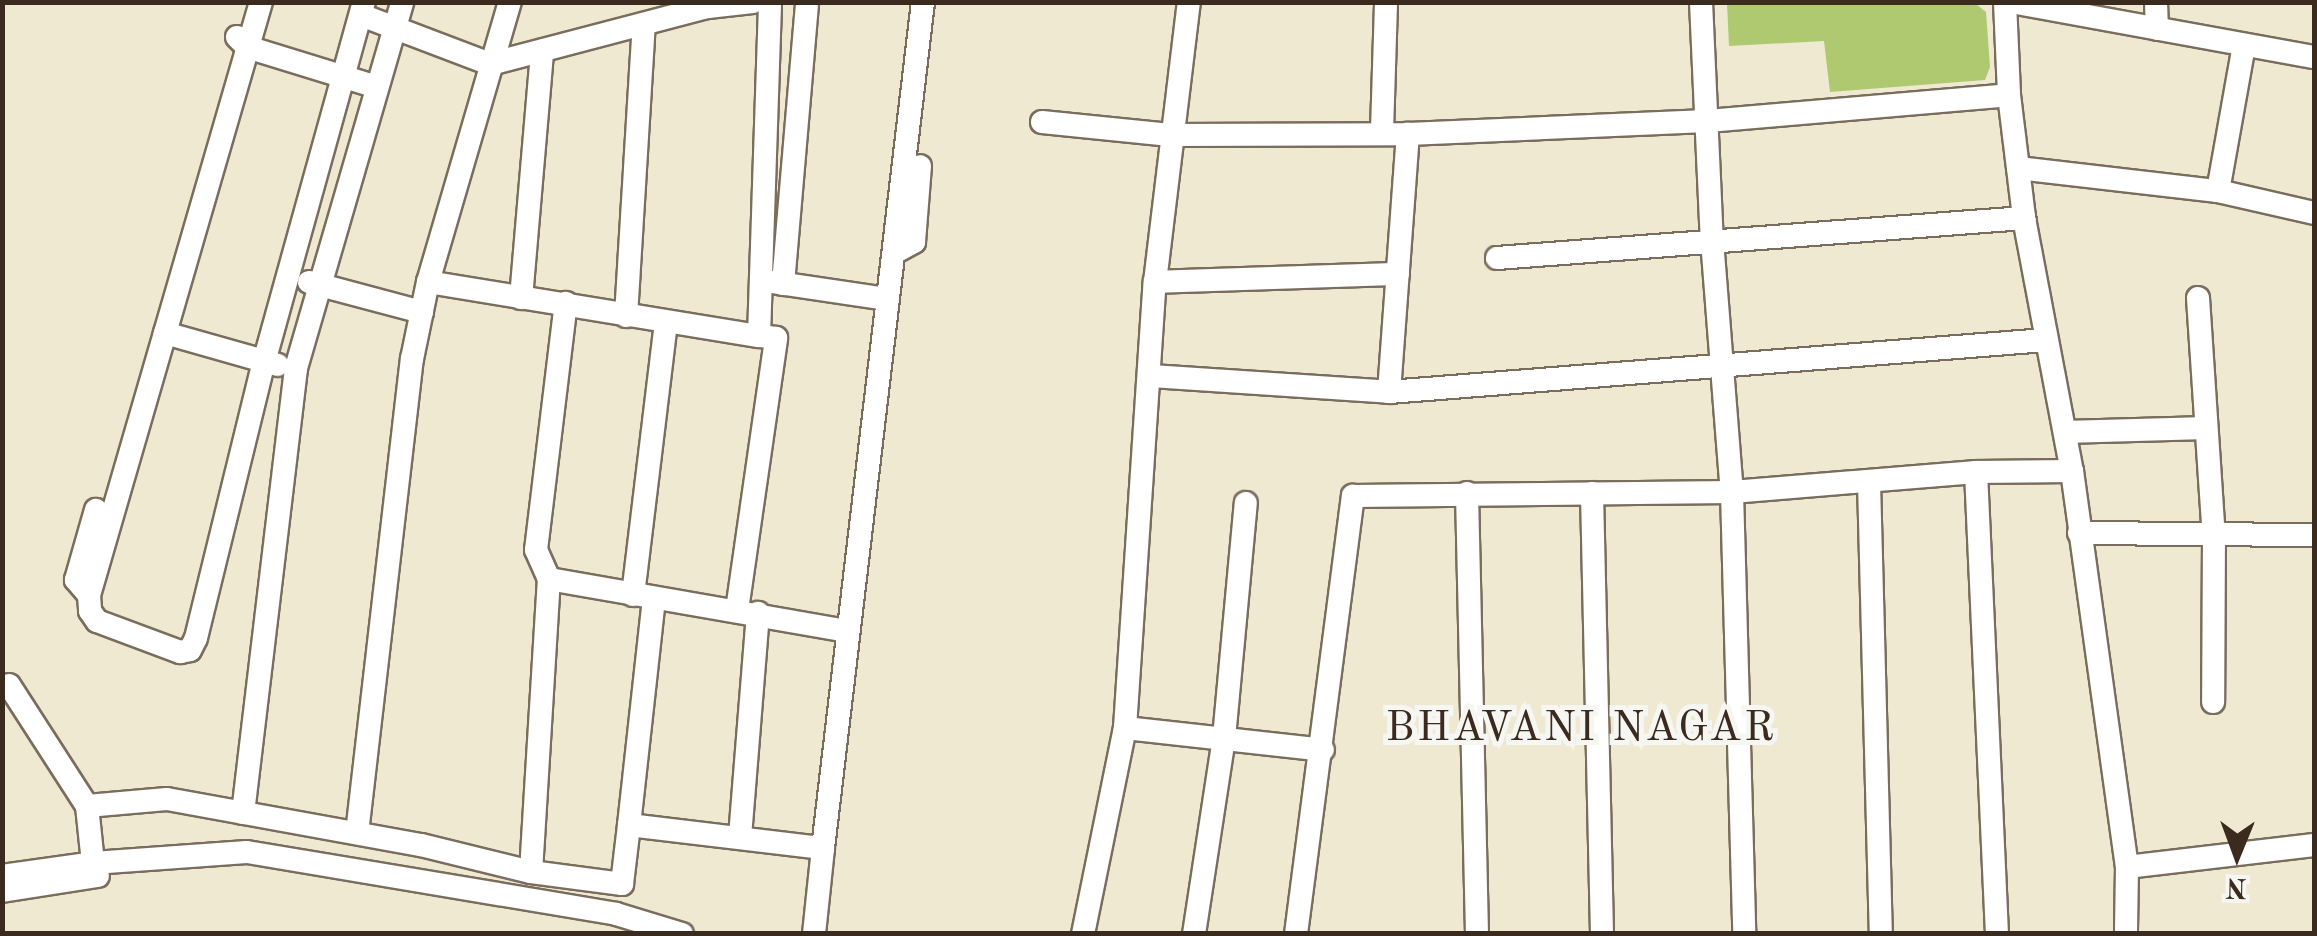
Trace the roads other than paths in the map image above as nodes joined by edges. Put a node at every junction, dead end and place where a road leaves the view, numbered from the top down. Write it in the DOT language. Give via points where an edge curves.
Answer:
graph roads {
  1 [pos="245,2"];
  2 [pos="260,2"];
  3 [pos="402,2"];
  4 [pos="510,2"];
  5 [pos="753,2"];
  6 [pos="770,2"];
  7 [pos="808,2"];
  8 [pos="923,2"];
  9 [pos="1189,2"];
  10 [pos="1386,2"];
  11 [pos="1701,2"];
  12 [pos="2008,2"];
  13 [pos="2156,2"];
  14 [pos="708,5"];
  15 [pos="363,9"];
  16 [pos="644,25"];
  17 [pos="394,28"];
  18 [pos="2157,29"];
  19 [pos="2244,45"];
  20 [pos="247,47"];
  21 [pos="542,50"];
  22 [pos="2314,57"];
  23 [pos="490,64"];
  24 [pos="343,77"];
  25 [pos="378,88"];
  26 [pos="2009,95"];
  27 [pos="1706,121"];
  28 [pos="1042,122"];
  29 [pos="1382,131"];
  30 [pos="1170,134"];
  31 [pos="1408,134"];
  32 [pos="920,163"];
  33 [pos="2018,168"];
  34 [pos="2218,192"];
  35 [pos="2314,214"];
  36 [pos="2024,218"];
  37 [pos="1712,240"];
  38 [pos="894,253"];
  39 [pos="1497,258"];
  40 [pos="1398,274"];
  41 [pos="288,276"];
  42 [pos="758,280"];
  43 [pos="428,282"];
  44 [pos="1155,282"];
  45 [pos="783,284"];
  46 [pos="320,285"];
  47 [pos="522,298"];
  48 [pos="2198,298"];
  49 [pos="887,299"];
  50 [pos="566,303"];
  51 [pos="422,312"];
  52 [pos="626,316"];
  53 [pos="666,322"];
  54 [pos="165,333"];
  55 [pos="759,336"];
  56 [pos="2046,340"];
  57 [pos="264,362"];
  58 [pos="296,368"];
  59 [pos="1722,368"];
  60 [pos="1151,376"];
  61 [pos="1389,392"];
  62 [pos="2205,428"];
  63 [pos="2066,432"];
  64 [pos="2072,471"];
  65 [pos="1976,472"];
  66 [pos="1869,482"];
  67 [pos="1732,492"];
  68 [pos="1466,493"];
  69 [pos="1592,493"];
  70 [pos="1246,503"];
  71 [pos="96,510"];
  72 [pos="2079,533"];
  73 [pos="2314,535"];
  74 [pos="2214,536"];
  75 [pos="549,579"];
  76 [pos="89,595"];
  77 [pos="644,597"];
  78 [pos="747,612"];
  79 [pos="848,631"];
  80 [pos="10,685"];
  81 [pos="2213,702"];
  82 [pos="1125,728"];
  83 [pos="1224,738"];
  84 [pos="1323,750"];
  85 [pos="87,806"];
  86 [pos="243,813"];
  87 [pos="628,825"];
  88 [pos="357,833"];
  89 [pos="740,837"];
  90 [pos="421,845"];
  91 [pos="2314,845"];
  92 [pos="823,848"];
  93 [pos="450,851"];
  94 [pos="93,862"];
  95 [pos="150,862"];
  96 [pos="2127,867"];
  97 [pos="531,872"];
  98 [pos="2,876"];
  99 [pos="417,880"];
  100 [pos="446,885"];
  101 [pos="2,892"];
  102 [pos="682,934"];
  103 [pos="814,934"];
  104 [pos="1083,934"];
  105 [pos="1194,934"];
  106 [pos="1296,934"];
  107 [pos="1477,934"];
  108 [pos="1602,934"];
  109 [pos="1744,934"];
  110 [pos="1881,934"];
  111 [pos="1997,934"];
  112 [pos="2126,934"];
  1 -- 20 [label="street" via="236,34"];
  2 -- 20 [label="street"];
  3 -- 17 [label="street"];
  4 -- 23 [label="street"];
  5 -- 14 [label="street"];
  6 -- 42 [label="street"];
  7 -- 45 [label="street"];
  8 -- 38 [label="street"];
  9 -- 30 [label="street"];
  10 -- 29 [label="street"];
  11 -- 27 [label="street"];
  12 -- 18 [label="street"];
  12 -- 26 [label="street"];
  13 -- 18 [label="street"];
  14 -- 16 [label="street"];
  15 -- 17 [label="street"];
  15 -- 24 [label="street"];
  16 -- 21 [label="street"];
  16 -- 52 [label="street"];
  17 -- 23 [label="street"];
  17 -- 25 [label="street"];
  18 -- 19 [label="street"];
  19 -- 22 [label="street"];
  19 -- 34 [label="street"];
  20 -- 24 [label="street"];
  20 -- 54 [label="street"];
  21 -- 23 [label="street"];
  21 -- 47 [label="street"];
  23 -- 43 [label="street"];
  24 -- 25 [label="street"];
  24 -- 41 [label="street"];
  25 -- 46 [label="street"];
  26 -- 27 [label="street"];
  26 -- 33 [label="street"];
  27 -- 31 [label="street"];
  27 -- 37 [label="street"];
  28 -- 30 [label="street"];
  29 -- 30 [label="street"];
  29 -- 31 [label="street"];
  30 -- 44 [label="street"];
  31 -- 40 [label="street"];
  32 -- 38 [label="street" via="914,242"];
  33 -- 34 [label="street"];
  33 -- 36 [label="street"];
  34 -- 35 [label="street"];
  36 -- 37 [label="street"];
  36 -- 56 [label="street"];
  37 -- 39 [label="street"];
  37 -- 59 [label="street"];
  38 -- 49 [label="street"];
  40 -- 44 [label="street"];
  40 -- 61 [label="street"];
  41 -- 46 [label="street"];
  41 -- 57 [label="street"];
  42 -- 45 [label="street"];
  42 -- 55 [label="street"];
  43 -- 47 [label="street"];
  43 -- 51 [label="street"];
  44 -- 60 [label="street"];
  45 -- 49 [label="street"];
  46 -- 51 [label="street"];
  46 -- 58 [label="street"];
  47 -- 50 [label="street"];
  48 -- 62 [label="street"];
  49 -- 79 [label="street"];
  50 -- 52 [label="street"];
  50 -- 75 [label="street" via="536,550"];
  51 -- 88 [label="street"];
  52 -- 53 [label="street"];
  53 -- 55 [label="street"];
  53 -- 77 [label="street"];
  54 -- 57 [label="street"];
  54 -- 76 [label="street"];
  55 -- 78 [label="street" via="776,338"];
  56 -- 59 [label="street"];
  56 -- 63 [label="street"];
  57 -- 58 [label="street"];
  57 -- 76 [label="street" via="190,650 97,621"];
  58 -- 86 [label="street"];
  59 -- 61 [label="street"];
  59 -- 67 [label="street"];
  60 -- 61 [label="street"];
  60 -- 82 [label="street"];
  62 -- 63 [label="street"];
  62 -- 74 [label="street"];
  63 -- 64 [label="street"];
  64 -- 65 [label="street"];
  64 -- 72 [label="street"];
  65 -- 66 [label="street"];
  65 -- 111 [label="street"];
  66 -- 67 [label="street"];
  66 -- 110 [label="street"];
  67 -- 69 [label="street"];
  67 -- 109 [label="street"];
  68 -- 69 [label="street"];
  68 -- 84 [label="street" via="1353,496"];
  68 -- 107 [label="street"];
  69 -- 108 [label="street"];
  70 -- 83 [label="street"];
  71 -- 76 [label="street" via="76,580"];
  72 -- 74 [label="street"];
  72 -- 96 [label="street"];
  73 -- 74 [label="street"];
  74 -- 81 [label="street"];
  75 -- 77 [label="street"];
  75 -- 97 [label="street"];
  77 -- 78 [label="street"];
  77 -- 87 [label="street"];
  78 -- 79 [label="street"];
  78 -- 89 [label="street"];
  79 -- 92 [label="street"];
  80 -- 85 [label="street"];
  82 -- 83 [label="street"];
  82 -- 104 [label="street"];
  83 -- 84 [label="street"];
  83 -- 105 [label="street"];
  84 -- 106 [label="street"];
  85 -- 86 [label="street" via="167,800"];
  85 -- 94 [label="street"];
  86 -- 88 [label="street"];
  87 -- 89 [label="street"];
  87 -- 97 [label="street" via="622,884"];
  88 -- 90 [label="street"];
  89 -- 92 [label="street"];
  90 -- 93 [label="street"];
  90 -- 99 [label="street"];
  91 -- 96 [label="street"];
  92 -- 103 [label="street"];
  93 -- 97 [label="street"];
  93 -- 100 [label="street"];
  94 -- 95 [label="street"];
  94 -- 98 [label="street"];
  95 -- 99 [label="street" via="247,852"];
  95 -- 101 [label="street"];
  96 -- 112 [label="street"];
  99 -- 100 [label="street"];
  100 -- 102 [label="street" via="616,914"];
}
